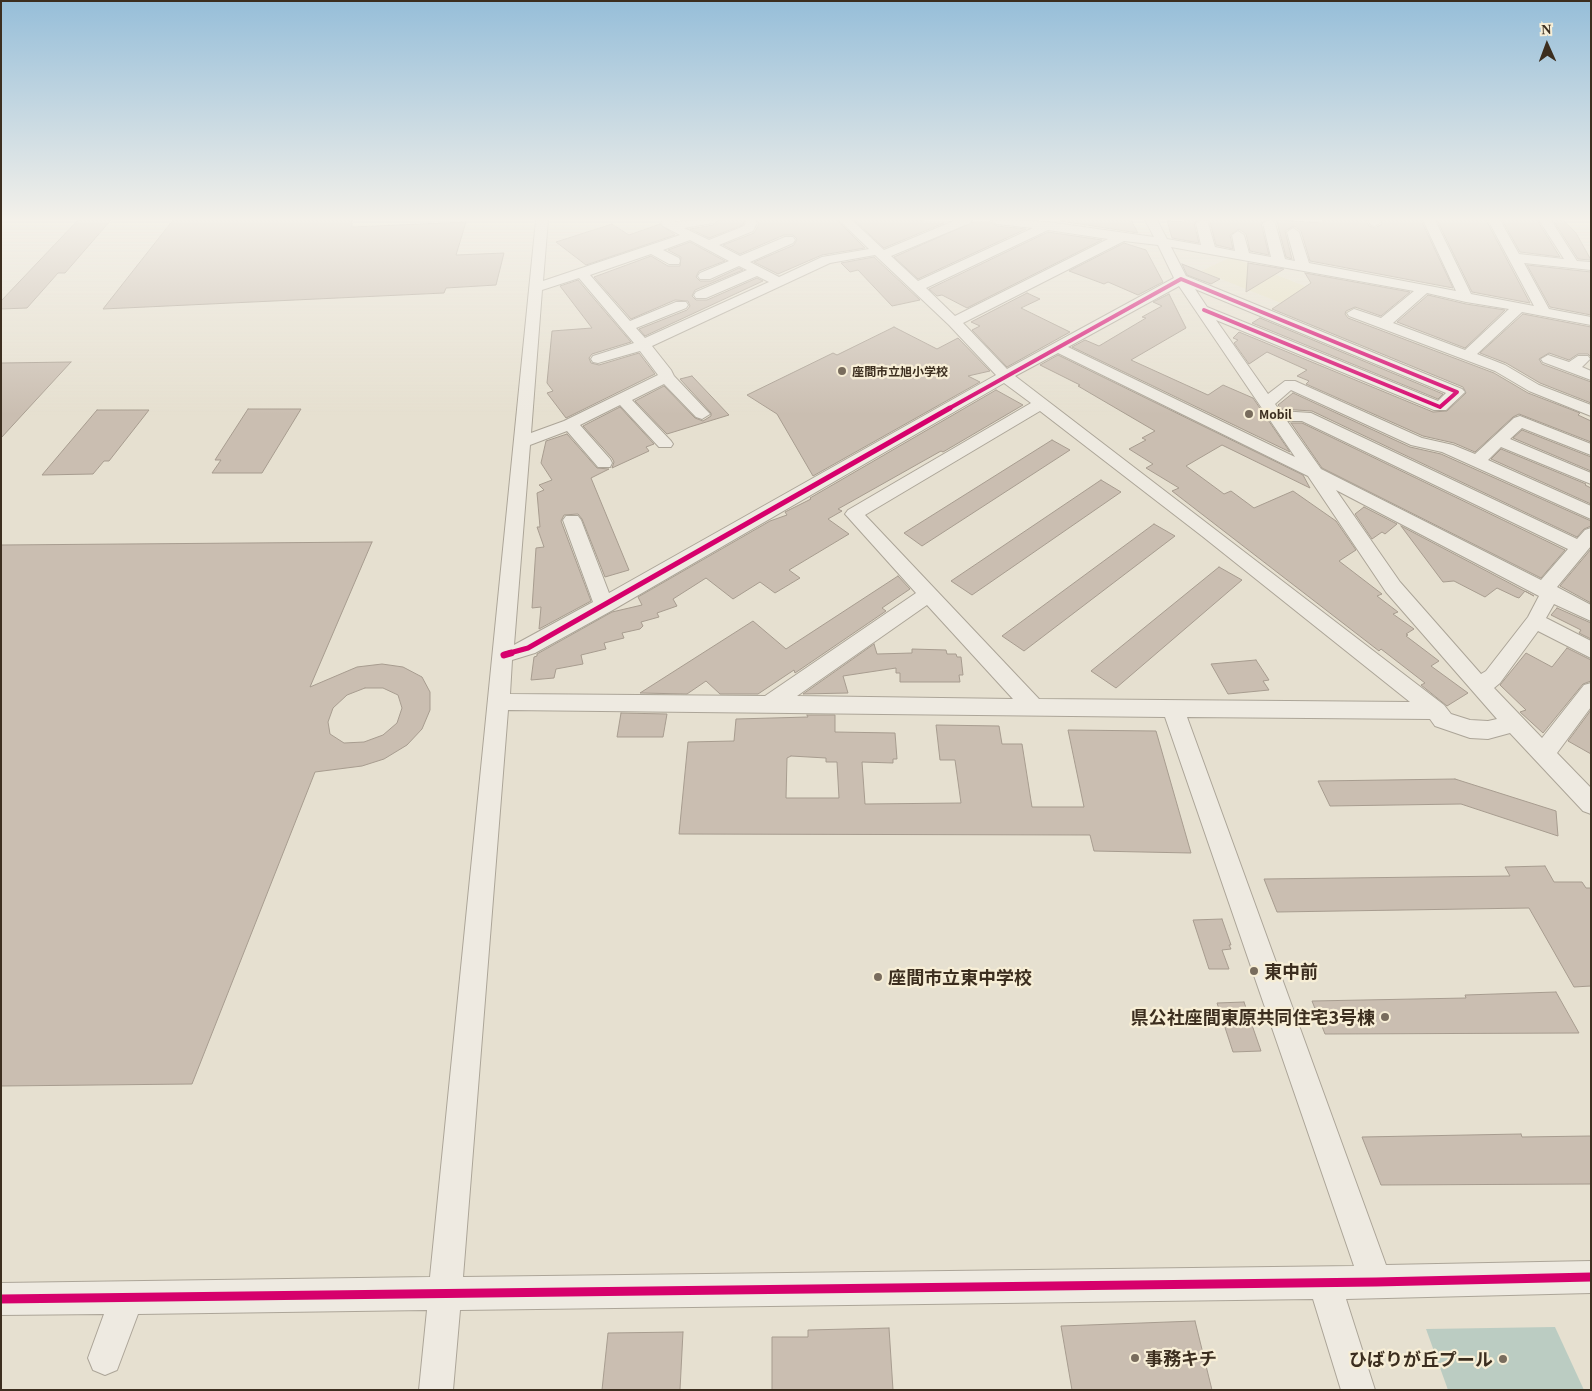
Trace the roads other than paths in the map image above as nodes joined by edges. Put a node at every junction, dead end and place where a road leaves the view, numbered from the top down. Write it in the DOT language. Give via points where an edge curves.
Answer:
graph roads {
  1 [pos="536,285"];
  2 [pos="545,285"];
  3 [pos="592,285"];
  4 [pos="722,285"];
  5 [pos="773,285"];
  6 [pos="920,285"];
  7 [pos="1027,285"];
  8 [pos="1171,285"];
  9 [pos="1186,285"];
  10 [pos="1196,285"];
  11 [pos="1403,285"];
  12 [pos="1460,285"];
  13 [pos="1530,285"];
  14 [pos="916,287"];
  15 [pos="536,288"];
  16 [pos="1424,289"];
  17 [pos="701,294"];
  18 [pos="1466,298"];
  19 [pos="681,305"];
  20 [pos="1518,308"];
  21 [pos="1204,310"];
  22 [pos="1544,312"];
  23 [pos="1354,313"];
  24 [pos="1591,321"];
  25 [pos="954,322"];
  26 [pos="1383,324"];
  27 [pos="627,327"];
  28 [pos="643,345"];
  29 [pos="1057,347"];
  30 [pos="1357,351"];
  31 [pos="1468,355"];
  32 [pos="598,358"];
  33 [pos="1583,358"];
  34 [pos="1548,359"];
  35 [pos="1337,365"];
  36 [pos="1571,368"];
  37 [pos="1005,376"];
  38 [pos="666,377"];
  39 [pos="1590,384"];
  40 [pos="622,398"];
  41 [pos="1040,404"];
  42 [pos="1271,409"];
  43 [pos="1591,411"];
  44 [pos="702,414"];
  45 [pos="570,424"];
  46 [pos="1500,441"];
  47 [pos="523,442"];
  48 [pos="665,444"];
  49 [pos="1591,450"];
  50 [pos="1477,461"];
  51 [pos="604,463"];
  52 [pos="1315,473"];
  53 [pos="1591,479"];
  54 [pos="1591,513"];
  55 [pos="572,520"];
  56 [pos="1585,541"];
  57 [pos="1550,593"];
  58 [pos="929,594"];
  59 [pos="604,606"];
  60 [pos="1591,614"];
  61 [pos="1535,621"];
  62 [pos="1591,650"];
  63 [pos="504,655"];
  64 [pos="1480,687"];
  65 [pos="1591,691"];
  66 [pos="500,702"];
  67 [pos="770,704"];
  68 [pos="1034,707"];
  69 [pos="1173,708"];
  70 [pos="1436,711"];
  71 [pos="1514,723"];
  72 [pos="1543,754"];
  73 [pos="1591,804"];
  74 [pos="1591,1277"];
  75 [pos="1324,1281"];
  76 [pos="1376,1282"];
  77 [pos="446,1293"];
  78 [pos="127,1297"];
  79 [pos="1,1298"];
  80 [pos="106,1358"];
  81 [pos="436,1390"];
  82 [pos="1358,1390"];
  1 -- 15 [label="street"];
  2 -- 15 [label="street"];
  3 -- 27 [label="street"];
  4 -- 17 [label="street"];
  5 -- 28 [label="street"];
  6 -- 14 [label="street"];
  7 -- 25 [label="street"];
  8 -- 29 [label="street"];
  9 -- 21 [label="street"];
  10 -- 30 [label="street"];
  11 -- 16 [label="street"];
  12 -- 18 [label="street"];
  13 -- 22 [label="street"];
  14 -- 25 [label="street"];
  15 -- 47 [label="street"];
  16 -- 18 [label="street"];
  16 -- 26 [label="street"];
  18 -- 20 [label="street"];
  19 -- 27 [label="street"];
  20 -- 22 [label="street"];
  20 -- 31 [label="street"];
  21 -- 35 [label="street"];
  21 -- 42 [label="street"];
  22 -- 24 [label="street"];
  23 -- 26 [label="street"];
  25 -- 37 [label="street"];
  26 -- 31 [label="street"];
  27 -- 28 [label="street"];
  28 -- 32 [label="street"];
  28 -- 38 [label="street"];
  29 -- 37 [label="street"];
  29 -- 52 [label="street"];
  30 -- 35 [label="street"];
  30 -- 35 [label="street" via="1457,392 1440,407"];
  31 -- 43 [label="street" via="1500,368 1534,388"];
  33 -- 36 [label="street"];
  34 -- 36 [label="street"];
  36 -- 39 [label="street"];
  37 -- 41 [label="street"];
  37 -- 59 [label="street"];
  38 -- 40 [label="street"];
  38 -- 44 [label="street"];
  40 -- 45 [label="street"];
  40 -- 48 [label="street"];
  41 -- 58 [label="street" via="854,514"];
  41 -- 70 [label="street"];
  42 -- 50 [label="street" via="1290,384 1417,442 1447,448"];
  42 -- 52 [label="street"];
  42 -- 56 [label="street" via="1305,416"];
  45 -- 47 [label="street"];
  45 -- 51 [label="street"];
  46 -- 49 [label="street" via="1520,421"];
  46 -- 50 [label="street"];
  46 -- 53 [label="street"];
  47 -- 63 [label="street"];
  50 -- 54 [label="street"];
  52 -- 57 [label="street"];
  52 -- 64 [label="street" via="1393,587"];
  55 -- 59 [label="street"];
  56 -- 57 [label="street" via="1548,586"];
  57 -- 60 [label="street"];
  57 -- 61 [label="street"];
  58 -- 67 [label="street"];
  58 -- 68 [label="street"];
  59 -- 63 [label="street" via="528,648"];
  61 -- 62 [label="street"];
  61 -- 64 [label="street" via="1493,677"];
  63 -- 66 [label="street"];
  64 -- 71 [label="street"];
  65 -- 72 [label="street"];
  66 -- 67 [label="street"];
  66 -- 77 [label="street"];
  67 -- 68 [label="street"];
  68 -- 69 [label="street"];
  69 -- 70 [label="street"];
  69 -- 76 [label="street"];
  70 -- 71 [label="street" via="1443,720 1470,729 1488,730"];
  71 -- 72 [label="street"];
  72 -- 73 [label="street"];
  74 -- 76 [label="street"];
  75 -- 76 [label="street"];
  75 -- 77 [label="street"];
  75 -- 82 [label="street"];
  77 -- 78 [label="street"];
  77 -- 81 [label="street"];
  78 -- 79 [label="street"];
  78 -- 80 [label="street"];
}
